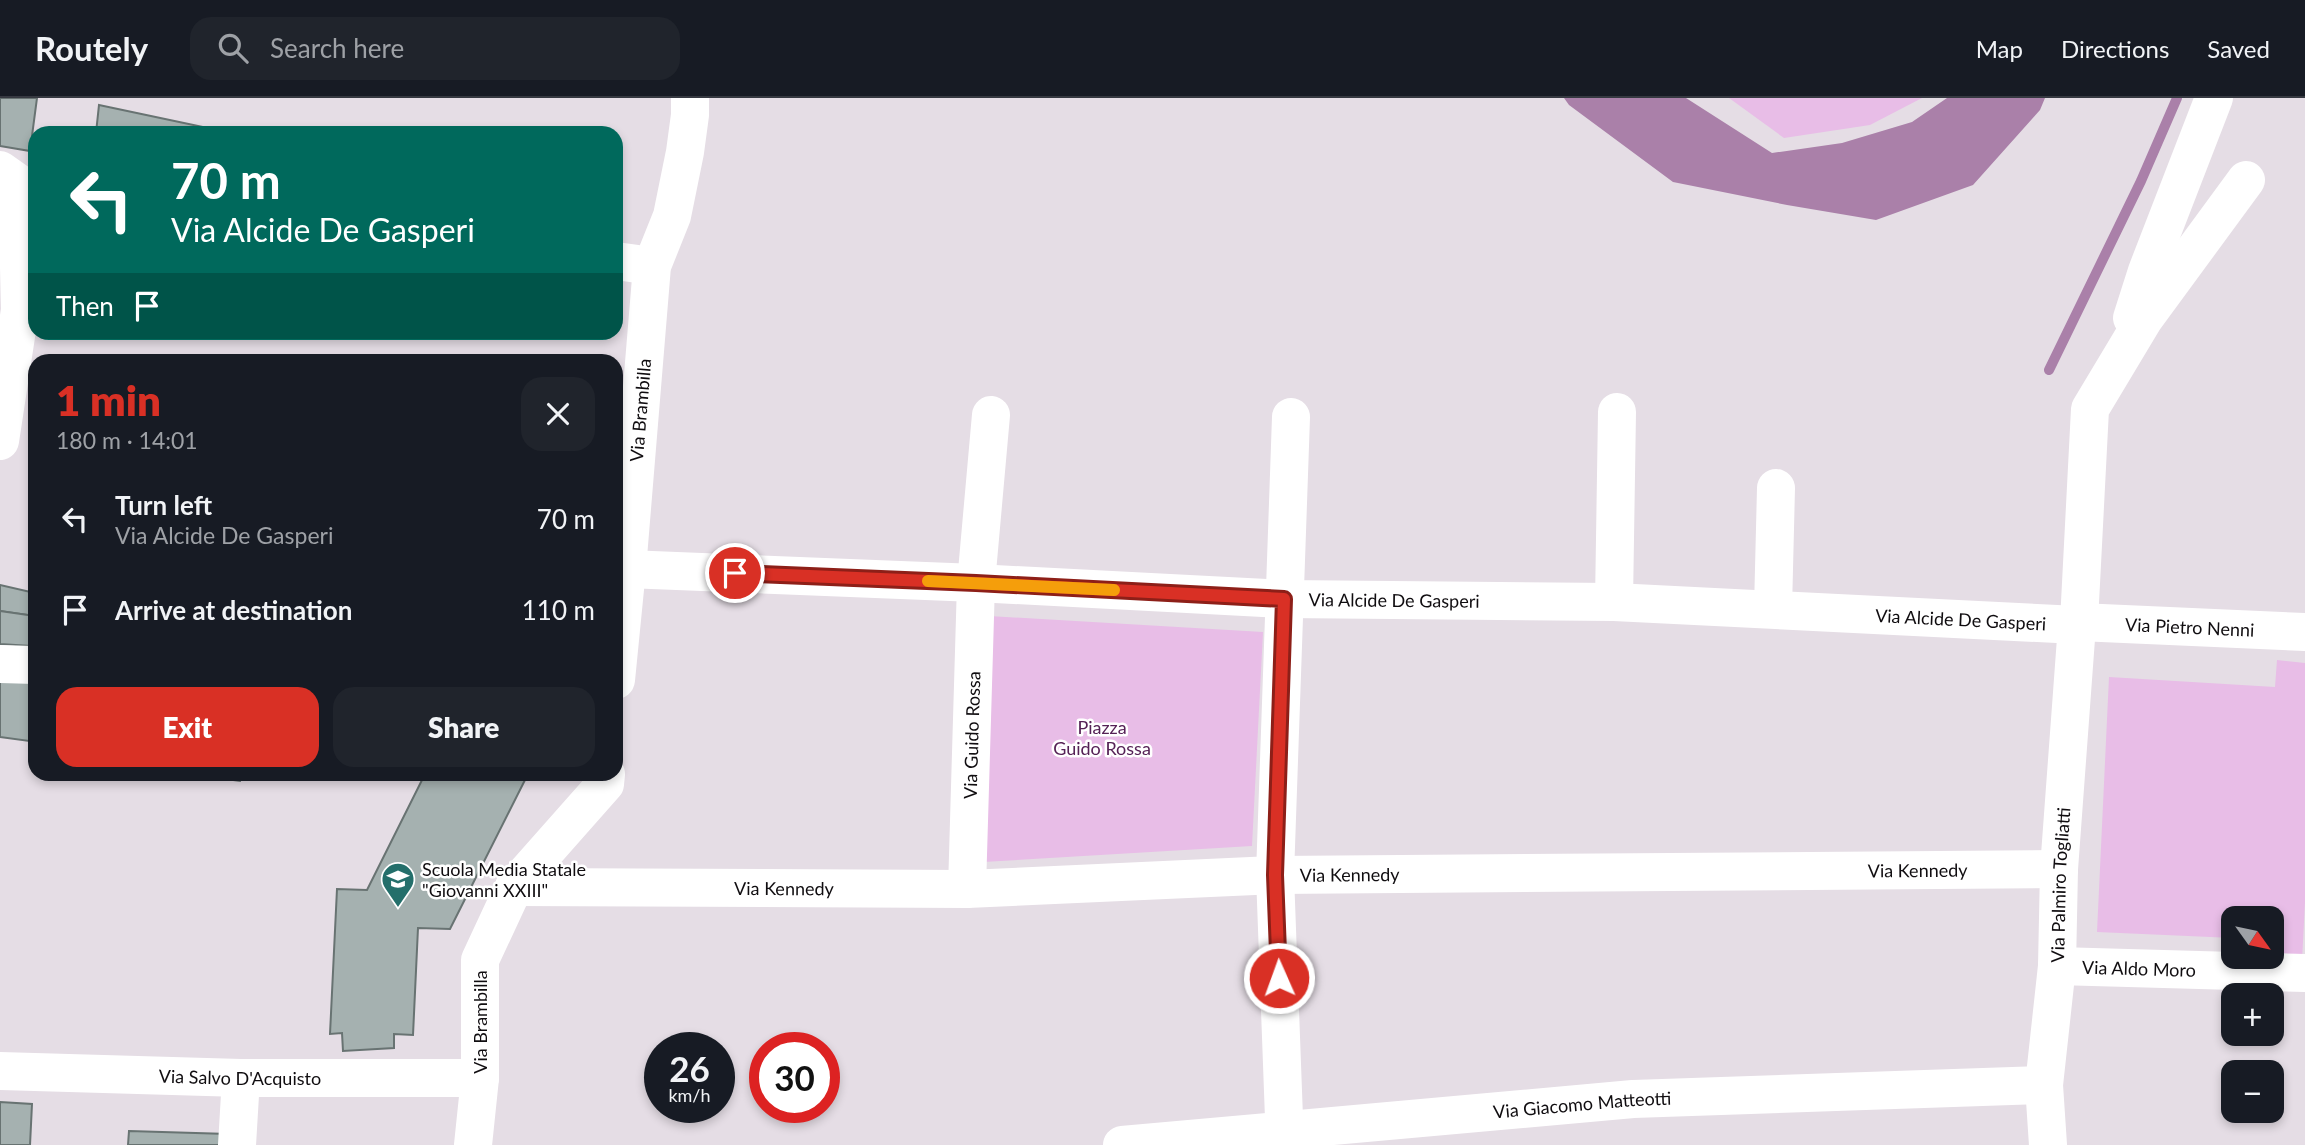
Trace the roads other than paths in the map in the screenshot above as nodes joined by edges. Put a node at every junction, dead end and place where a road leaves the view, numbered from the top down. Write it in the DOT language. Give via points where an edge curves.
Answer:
graph roads {
  1 [pos="690,98"];
  2 [pos="2214,98"];
  3 [pos="17,178"];
  4 [pos="2246,180"];
  5 [pos="634,264"];
  6 [pos="2120,360"];
  7 [pos="1617,412"];
  8 [pos="991,415"];
  9 [pos="1291,417"];
  10 [pos="0,441"];
  11 [pos="1776,488"];
  12 [pos="623,544"];
  13 [pos="623,570"];
  14 [pos="976,583"];
  15 [pos="1284,599"];
  16 [pos="1614,602"];
  17 [pos="1773,609"];
  18 [pos="2078,623"];
  19 [pos="2305,632"];
  20 [pos="0,663"];
  21 [pos="28,665"];
  22 [pos="605,781"];
  23 [pos="2059,869"];
  24 [pos="1275,875"];
  25 [pos="514,887"];
  26 [pos="967,889"];
  27 [pos="2057,966"];
  28 [pos="2305,973"];
  29 [pos="0,1071"];
  30 [pos="241,1077"];
  31 [pos="480,1078"];
  32 [pos="2044,1085"];
  33 [pos="1284,1138"];
  34 [pos="237,1145"];
  35 [pos="473,1145"];
  36 [pos="1122,1145"];
  37 [pos="2048,1145"];
  1 -- 5 [label="street, Via Brambilla" via="685,152 671,216"];
  2 -- 6 [label="street" via="2147,271"];
  3 -- 10 [label="street" via="20,310"];
  4 -- 6 [label="street" via="2144,319"];
  5 -- 12 [label="street, Via Brambilla"];
  6 -- 18 [label="street, Via Palmiro Togliatti" via="2090,409"];
  7 -- 16 [label="street"];
  8 -- 14 [label="street, Via Guido Rossa"];
  9 -- 15 [label="street"];
  11 -- 17 [label="street"];
  13 -- 14 [label="street, Via Alcide De Gasperi"];
  14 -- 15 [label="street, Via Alcide De Gasperi"];
  14 -- 26 [label="street, Via Guido Rossa"];
  15 -- 16 [label="street, Via Alcide De Gasperi"];
  15 -- 24 [label="street"];
  16 -- 17 [label="street, Via Alcide De Gasperi"];
  17 -- 18 [label="street, Via Alcide De Gasperi"];
  18 -- 19 [label="street, Via Pietro Nenni"];
  18 -- 23 [label="street, Via Palmiro Togliatti"];
  20 -- 21 [label="street"];
  22 -- 25 [label="street, Via Brambilla"];
  23 -- 24 [label="street, Via Kennedy"];
  23 -- 27 [label="street, Via Palmiro Togliatti"];
  24 -- 26 [label="street, Via Kennedy"];
  24 -- 33 [label="street"];
  25 -- 26 [label="street, Via Kennedy"];
  25 -- 31 [label="street, Via Brambilla" via="480,960"];
  27 -- 28 [label="street, Via Aldo Moro"];
  27 -- 32 [label="street, Via Palmiro Togliatti"];
  29 -- 30 [label="street, Via Salvo D'Acquisto"];
  30 -- 31 [label="street, Via Salvo D'Acquisto"];
  30 -- 34 [label="street"];
  31 -- 35 [label="street, Via Brambilla"];
  32 -- 33 [label="street, Via Giacomo Matteotti" via="1633,1099"];
  32 -- 37 [label="street, Via Palmiro Togliatti"];
  33 -- 36 [label="street, Via Giacomo Matteotti"];
}
